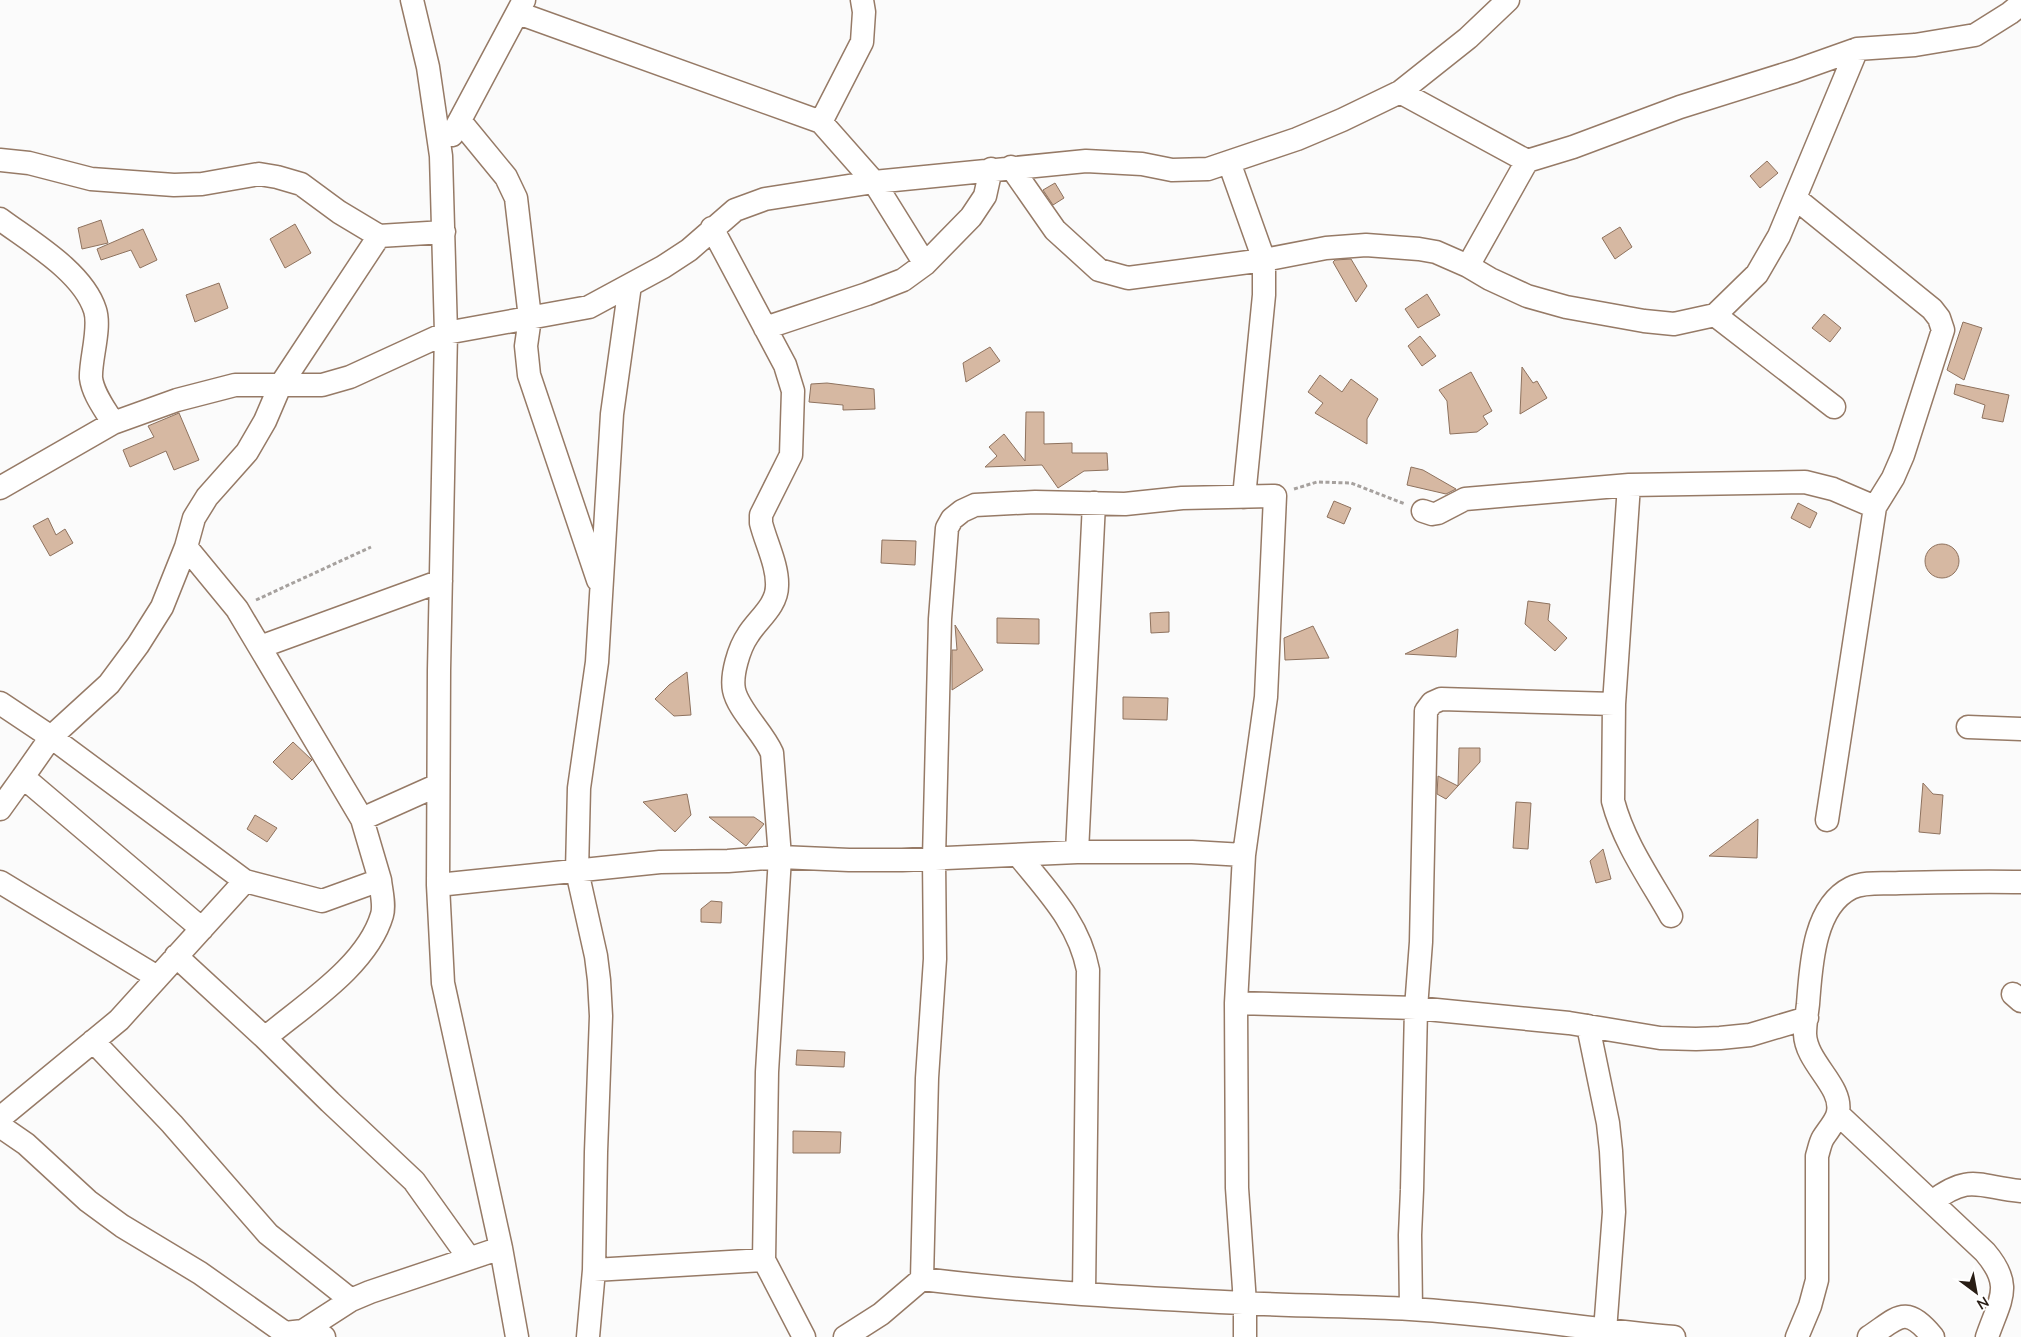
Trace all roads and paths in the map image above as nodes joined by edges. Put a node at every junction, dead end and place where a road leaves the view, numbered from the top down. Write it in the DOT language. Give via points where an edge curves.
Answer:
graph roads {
  1 [pos="412,0"];
  2 [pos="862,0"];
  3 [pos="1508,0"];
  4 [pos="2021,4"];
  5 [pos="521,6"];
  6 [pos="1857,48"];
  7 [pos="1400,92"];
  8 [pos="460,121"];
  9 [pos="821,122"];
  10 [pos="441,156"];
  11 [pos="0,160"];
  12 [pos="1526,160"];
  13 [pos="1229,162"];
  14 [pos="1001,168"];
  15 [pos="874,182"];
  16 [pos="1795,198"];
  17 [pos="0,219"];
  18 [pos="712,228"];
  19 [pos="444,232"];
  20 [pos="380,236"];
  21 [pos="1264,260"];
  22 [pos="925,264"];
  23 [pos="1468,266"];
  24 [pos="630,285"];
  25 [pos="1715,315"];
  26 [pos="530,318"];
  27 [pos="765,328"];
  28 [pos="446,333"];
  29 [pos="280,386"];
  30 [pos="1834,407"];
  31 [pos="113,423"];
  32 [pos="1629,485"];
  33 [pos="0,488"];
  34 [pos="1275,496"];
  35 [pos="1244,497"];
  36 [pos="1094,503"];
  37 [pos="1875,507"];
  38 [pos="1423,511"];
  39 [pos="186,547"];
  40 [pos="371,547"];
  41 [pos="442,580"];
  42 [pos="602,591"];
  43 [pos="237,609"];
  44 [pos="260,646"];
  45 [pos="0,703"];
  46 [pos="1614,704"];
  47 [pos="1968,727"];
  48 [pos="2021,729"];
  49 [pos="51,736"];
  50 [pos="23,778"];
  51 [pos="438,785"];
  52 [pos="0,809"];
  53 [pos="362,819"];
  54 [pos="1827,820"];
  55 [pos="1077,852"];
  56 [pos="1244,855"];
  57 [pos="1019,856"];
  58 [pos="780,857"];
  59 [pos="934,858"];
  60 [pos="577,871"];
  61 [pos="380,880"];
  62 [pos="0,882"];
  63 [pos="245,882"];
  64 [pos="2021,882"];
  65 [pos="438,885"];
  66 [pos="1671,916"];
  67 [pos="202,928"];
  68 [pos="176,956"];
  69 [pos="157,977"];
  70 [pos="1236,1003"];
  71 [pos="1416,1008"];
  72 [pos="1807,1018"];
  73 [pos="1588,1026"];
  74 [pos="265,1038"];
  75 [pos="93,1041"];
  76 [pos="1838,1114"];
  77 [pos="0,1118"];
  78 [pos="0,1126"];
  79 [pos="2021,1191"];
  80 [pos="1932,1202"];
  81 [pos="501,1248"];
  82 [pos="469,1258"];
  83 [pos="764,1260"];
  84 [pos="594,1270"];
  85 [pos="922,1279"];
  86 [pos="1084,1293"];
  87 [pos="351,1300"];
  88 [pos="1245,1304"];
  89 [pos="1411,1309"];
  90 [pos="1606,1331"];
  91 [pos="298,1335"];
  92 [pos="517,1337"];
  93 [pos="588,1337"];
  94 [pos="804,1337"];
  95 [pos="845,1337"];
  96 [pos="1245,1337"];
  97 [pos="1674,1337"];
  98 [pos="1797,1337"];
  99 [pos="1868,1337"];
  100 [pos="1933,1337"];
  101 [pos="1987,1337"];
  1 -- 10 [label="street" via="428,67"];
  2 -- 9 [label="street" via="862,42"];
  3 -- 7 [label="street" via="1468,38"];
  4 -- 6 [label="street" via="1975,35 1915,45"];
  5 -- 8 [label="street"];
  5 -- 9 [label="street"];
  6 -- 12 [label="street" via="1680,107 1573,147"];
  6 -- 16 [label="street"];
  7 -- 12 [label="street"];
  7 -- 13 [label="street" via="1297,139"];
  8 -- 10 [label="street"];
  8 -- 26 [label="street" via="506,177 516,198"];
  9 -- 15 [label="street"];
  10 -- 19 [label="street"];
  11 -- 20 [label="street" via="29,163 92,179 165,184 202,184 259,174 277,177 301,184"];
  12 -- 23 [label="street"];
  13 -- 14 [label="street" via="1208,169 1172,170 1142,164 1086,161"];
  13 -- 21 [label="street"];
  14 -- 15 [label="street"];
  14 -- 21 [label="street" via="1055,230 1099,270 1128,278"];
  14 -- 22 [label="street" via="971,217"];
  15 -- 18 [label="street" via="765,199 734,210"];
  15 -- 22 [label="street"];
  16 -- 25 [label="street" via="1779,236 1757,274"];
  16 -- 37 [label="street" via="1932,309 1943,330 1903,455"];
  17 -- 31 [label="street" via="74,275 88,294 96,312 91,378"];
  18 -- 24 [label="street" via="689,250"];
  18 -- 27 [label="street"];
  19 -- 20 [label="street"];
  19 -- 28 [label="street"];
  20 -- 29 [label="street"];
  21 -- 23 [label="street" via="1326,248 1366,245 1428,250"];
  21 -- 35 [label="street" via="1264,295"];
  22 -- 27 [label="street" via="903,280 876,291"];
  23 -- 25 [label="street" via="1527,296 1566,307 1674,324"];
  24 -- 26 [label="street" via="589,307"];
  24 -- 42 [label="street" via="612,414"];
  25 -- 30 [label="street"];
  26 -- 28 [label="street"];
  26 -- 42 [label="street" via="526,346 530,375"];
  27 -- 58 [label="street" via="785,365 793,391 791,456 761,515 778,588 772,604 747,636 733,681 738,701 772,753"];
  28 -- 29 [label="street" via="350,377 322,385"];
  28 -- 41 [label="street"];
  29 -- 31 [label="street" via="235,385"];
  29 -- 39 [label="street" via="266,420 247,452 194,518"];
  31 -- 33 [label="street"];
  32 -- 37 [label="street" via="1805,482 1833,489"];
  32 -- 38 [label="street" via="1465,498 1438,513"];
  32 -- 46 [label="street"];
  34 -- 35 [label="street"];
  34 -- 38 [label="path" via="1317,482 1351,483"];
  34 -- 56 [label="street" via="1266,697"];
  35 -- 36 [label="street"];
  36 -- 55 [label="street"];
  36 -- 59 [label="street" via="975,505 952,519 947,528 940,619"];
  37 -- 54 [label="street"];
  39 -- 43 [label="street"];
  39 -- 49 [label="street" via="162,607 138,645 109,684"];
  40 -- 43 [label="path"];
  41 -- 44 [label="street"];
  41 -- 51 [label="street"];
  42 -- 60 [label="street" via="597,662 579,788"];
  43 -- 44 [label="street"];
  44 -- 53 [label="street"];
  45 -- 49 [label="street"];
  46 -- 66 [label="street" via="1613,801 1617,816"];
  46 -- 71 [label="street" via="1441,699 1426,711 1421,942"];
  47 -- 48 [label="street"];
  49 -- 50 [label="street"];
  49 -- 63 [label="street"];
  50 -- 52 [label="street"];
  50 -- 67 [label="street"];
  51 -- 53 [label="street"];
  51 -- 65 [label="street"];
  53 -- 61 [label="street"];
  55 -- 56 [label="street"];
  55 -- 57 [label="street"];
  56 -- 70 [label="street"];
  57 -- 59 [label="street"];
  57 -- 86 [label="street" via="1075,930 1088,970"];
  58 -- 59 [label="street" via="849,860"];
  58 -- 60 [label="street" via="660,862"];
  58 -- 83 [label="street" via="768,1072"];
  59 -- 85 [label="street" via="935,959 927,1078"];
  60 -- 65 [label="street"];
  60 -- 84 [label="street" via="599,980 601,1016"];
  61 -- 63 [label="street" via="322,901"];
  61 -- 74 [label="street" via="382,913 360,954 340,977"];
  62 -- 69 [label="street"];
  63 -- 67 [label="street"];
  64 -- 72 [label="street" via="1859,884 1849,889 1833,903 1818,932"];
  65 -- 81 [label="street" via="443,983"];
  67 -- 68 [label="street"];
  68 -- 69 [label="street"];
  68 -- 74 [label="street"];
  69 -- 75 [label="street" via="119,1020"];
  70 -- 71 [label="street"];
  70 -- 88 [label="street" via="1237,1188"];
  71 -- 73 [label="street"];
  71 -- 89 [label="street"];
  72 -- 73 [label="street" via="1750,1034 1720,1038 1660,1038"];
  72 -- 76 [label="street" via="1805,1033 1808,1047 1834,1089 1839,1102"];
  73 -- 90 [label="street" via="1611,1151 1614,1212"];
  74 -- 82 [label="street" via="414,1181"];
  75 -- 77 [label="street"];
  75 -- 87 [label="street" via="172,1124 268,1234"];
  76 -- 80 [label="street"];
  76 -- 98 [label="street" via="1817,1156 1817,1280"];
  78 -- 91 [label="street" via="26,1144 88,1201 122,1226"];
  79 -- 80 [label="street" via="1971,1184 1952,1188"];
  80 -- 101 [label="street" via="1985,1252 2002,1278 2002,1290"];
  81 -- 82 [label="street"];
  81 -- 92 [label="street"];
  82 -- 87 [label="street"];
  83 -- 84 [label="street"];
  83 -- 94 [label="street"];
  84 -- 93 [label="street"];
  85 -- 86 [label="street"];
  85 -- 95 [label="street" via="881,1314"];
  86 -- 88 [label="street"];
  87 -- 91 [label="street"];
  88 -- 89 [label="street"];
  88 -- 96 [label="street"];
  89 -- 90 [label="street" via="1500,1316"];
  90 -- 97 [label="street"];
  99 -- 100 [label="street" via="1885,1324 1908,1316"];
}
